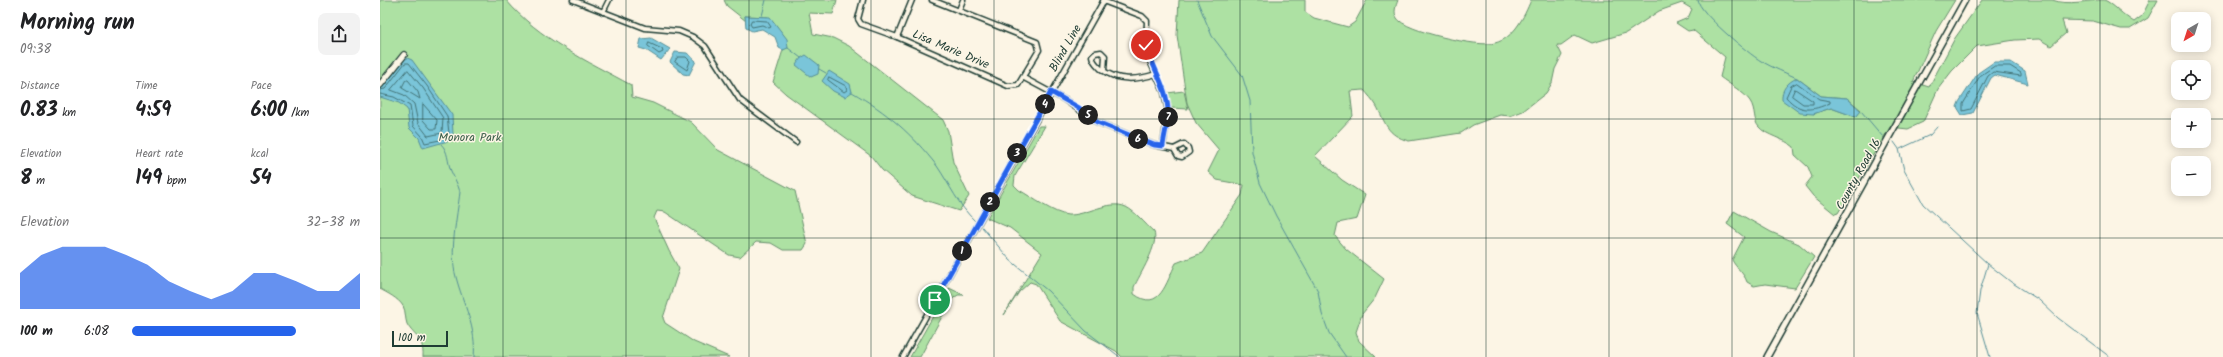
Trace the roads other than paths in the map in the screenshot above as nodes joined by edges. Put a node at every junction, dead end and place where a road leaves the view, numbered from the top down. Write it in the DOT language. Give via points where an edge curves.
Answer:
graph roads {
  1 [pos="573,0"];
  2 [pos="609,0"];
  3 [pos="863,0"];
  4 [pos="912,0"];
  5 [pos="932,0"];
  6 [pos="963,0"];
  7 [pos="1965,0"];
  8 [pos="1104,1"];
  9 [pos="959,10"];
  10 [pos="603,12"];
  11 [pos="897,37"];
  12 [pos="404,55"];
  13 [pos="1104,71"];
  14 [pos="1156,74"];
  15 [pos="1024,78"];
  16 [pos="380,85"];
  17 [pos="1051,92"];
  18 [pos="796,142"];
  19 [pos="1163,146"];
  20 [pos="1174,149"];
  21 [pos="903,357"];
  22 [pos="1767,357"];
  1 -- 10 [label="street"];
  2 -- 10 [label="street"];
  3 -- 11 [label="street, Lisa Marie Drive" via="858,19 861,24"];
  4 -- 11 [label="street"];
  5 -- 9 [label="street"];
  6 -- 9 [label="street"];
  7 -- 22 [label="main road, County Road 16"];
  8 -- 14 [label="street" via="1142,16 1146,21 1146,45"];
  8 -- 17 [label="street, Blind Line"];
  9 -- 15 [label="street" via="1037,42 1039,50"];
  10 -- 18 [label="street" via="645,28 679,31 693,37 705,46 740,100"];
  11 -- 15 [label="street, Lisa Marie Drive" via="1008,86 1018,86"];
  12 -- 16 [label="highway"];
  13 -- 13 [label="street" via="1093,62 1092,56 1095,53 1101,52 1104,56"];
  13 -- 14 [label="street" via="1124,79"];
  14 -- 19 [label="street" via="1164,92 1168,111"];
  15 -- 17 [label="street"];
  17 -- 19 [label="street" via="1097,122 1154,145"];
  17 -- 21 [label="street, Blind Line"];
  19 -- 20 [label="street"];
}
